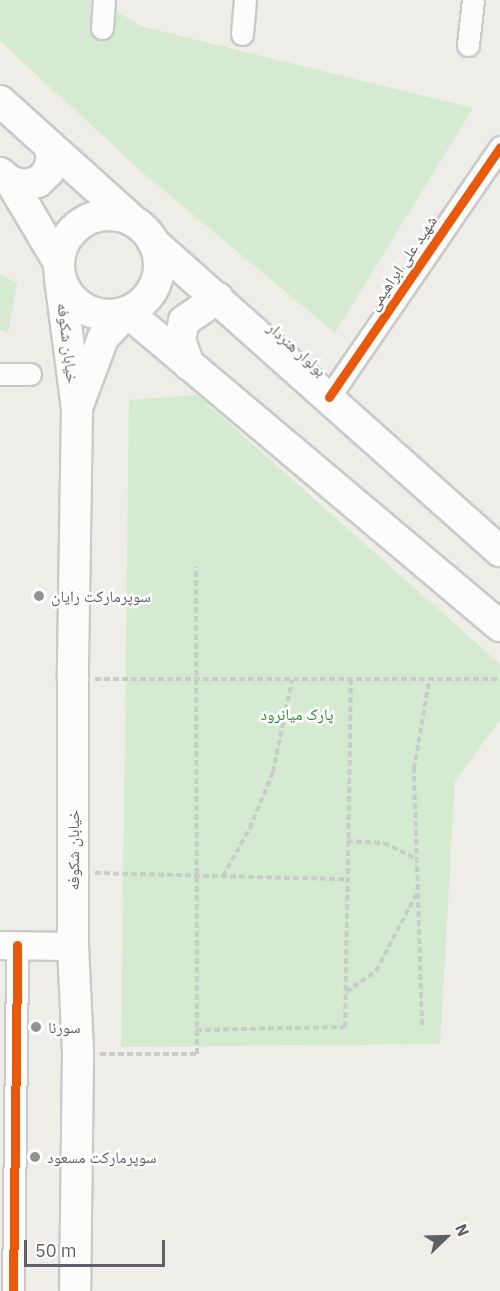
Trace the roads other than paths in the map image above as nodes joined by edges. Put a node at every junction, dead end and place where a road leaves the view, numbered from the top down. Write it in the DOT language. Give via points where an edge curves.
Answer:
graph roads {
  1 [pos="104,0"];
  2 [pos="245,0"];
  3 [pos="473,0"];
  4 [pos="102,28"];
  5 [pos="242,34"];
  6 [pos="468,45"];
  7 [pos="0,101"];
  8 [pos="49,145"];
  9 [pos="500,147"];
  10 [pos="5,178"];
  11 [pos="131,219"];
  12 [pos="153,242"];
  13 [pos="59,270"];
  14 [pos="218,298"];
  15 [pos="128,312"];
  16 [pos="189,365"];
  17 [pos="0,374"];
  18 [pos="30,374"];
  19 [pos="328,397"];
  20 [pos="77,409"];
  21 [pos="500,551"];
  22 [pos="500,626"];
  23 [pos="8,945"];
  24 [pos="73,946"];
  25 [pos="13,1291"];
  26 [pos="75,1291"];
  1 -- 4 [label="street"];
  2 -- 5 [label="street"];
  3 -- 6 [label="street"];
  7 -- 8 [label="main road"];
  8 -- 10 [label="main road" via="52,159 48,172 38,182 24,185"];
  8 -- 11 [label="main road"];
  9 -- 19 [label="street, شهید علی ابراهیمی"];
  10 -- 13 [label="main road"];
  11 -- 12 [label="main road"];
  11 -- 13 [label="main road" via="115,215 84,221 62,245"];
  12 -- 14 [label="main road, بولوار هنردار"];
  12 -- 15 [label="main road" via="158,274 153,290"];
  13 -- 15 [label="main road" via="67,294 94,314"];
  13 -- 20 [label="main road, خیابان شکوفه"];
  14 -- 16 [label="main road" via="184,321 180,340"];
  14 -- 19 [label="main road, بولوار هنردار"];
  15 -- 16 [label="main road"];
  15 -- 20 [label="main road, خیابان شکوفه" via="103,338"];
  16 -- 22 [label="main road"];
  17 -- 18 [label="street"];
  19 -- 21 [label="main road, بولوار هنردار"];
  20 -- 24 [label="main road, خیابان شکوفه"];
  23 -- 24 [label="street"];
  23 -- 25 [label="street"];
  24 -- 26 [label="main road, خیابان شکوفه" via="78,1054"];
}
